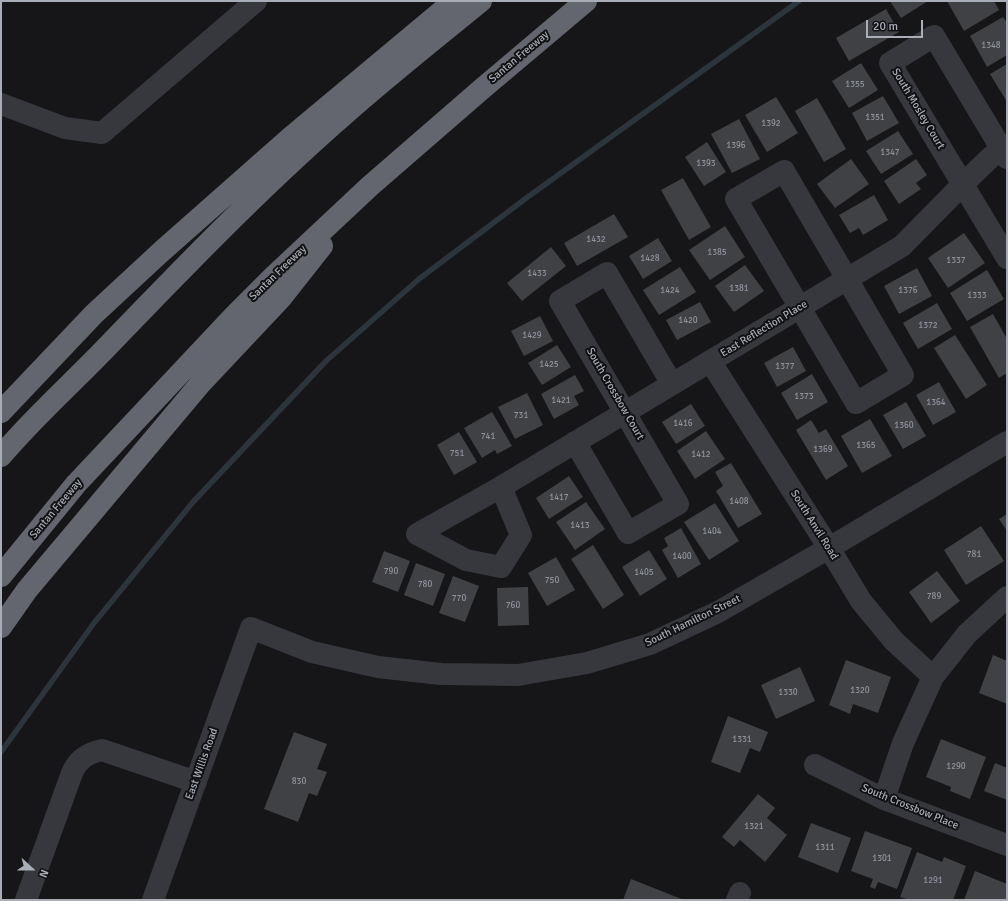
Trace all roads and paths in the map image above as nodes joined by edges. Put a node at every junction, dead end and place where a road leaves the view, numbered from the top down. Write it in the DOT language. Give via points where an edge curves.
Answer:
graph roads {
  1 [pos="256,1"];
  2 [pos="454,1"];
  3 [pos="481,1"];
  4 [pos="586,1"];
  5 [pos="1,104"];
  6 [pos="1005,151"];
  7 [pos="963,184"];
  8 [pos="370,186"];
  9 [pos="1007,258"];
  10 [pos="847,279"];
  11 [pos="800,307"];
  12 [pos="710,361"];
  13 [pos="672,384"];
  14 [pos="1,412"];
  15 [pos="625,412"];
  16 [pos="575,442"];
  17 [pos="1007,442"];
  18 [pos="1,456"];
  19 [pos="501,487"];
  20 [pos="829,548"];
  21 [pos="1,576"];
  22 [pos="1007,597"];
  23 [pos="1,627"];
  24 [pos="251,628"];
  25 [pos="933,677"];
  26 [pos="815,765"];
  27 [pos="196,782"];
  28 [pos="884,799"];
  29 [pos="1007,845"];
  30 [pos="26,900"];
  31 [pos="153,900"];
  1 -- 5 [label="street" via="102,133 65,128"];
  2 -- 14 [label="highway" via="290,138 162,250 94,314"];
  3 -- 18 [label="highway" via="346,113 273,181 189,262"];
  4 -- 8 [label="highway, Santan Freeway"];
  6 -- 7 [label="street, East Reflection Place"];
  6 -- 7 [label="street, South Mosley Court" via="934,36 890,63"];
  7 -- 9 [label="street, South Mosley Court"];
  7 -- 10 [label="street, East Reflection Place" via="902,246"];
  8 -- 21 [label="highway, Santan Freeway" via="224,327 76,484"];
  8 -- 23 [label="highway" via="281,298 201,383 27,590"];
  10 -- 11 [label="street, East Reflection Place"];
  10 -- 11 [label="street" via="903,375 897,379 856,403"];
  10 -- 11 [label="street" via="784,171 736,199"];
  11 -- 12 [label="street, East Reflection Place"];
  12 -- 13 [label="street, East Reflection Place"];
  12 -- 20 [label="street, South Anvil Road"];
  13 -- 15 [label="street, East Reflection Place"];
  13 -- 15 [label="street, South Crossbow Court" via="607,273 560,301"];
  15 -- 16 [label="street, East Reflection Place"];
  15 -- 16 [label="street, South Crossbow Court" via="678,504 628,533"];
  16 -- 19 [label="street, East Reflection Place"];
  17 -- 20 [label="street, South Hamilton Street"];
  19 -- 19 [label="street, East Reflection Place" via="494,490 418,534 466,560 501,567 521,535"];
  20 -- 24 [label="street, South Hamilton Street" via="718,612 650,644 587,663 518,675 441,674 378,667 312,652"];
  20 -- 25 [label="street, South Anvil Road" via="861,601 894,640"];
  22 -- 25 [label="street" via="967,634"];
  24 -- 27 [label="street, East Willis Road"];
  25 -- 28 [label="street" via="903,743"];
  26 -- 28 [label="street, South Crossbow Place"];
  27 -- 30 [label="street" via="102,750 91,752 72,772"];
  27 -- 31 [label="street, East Willis Road"];
  28 -- 29 [label="street, South Crossbow Place"];
}
